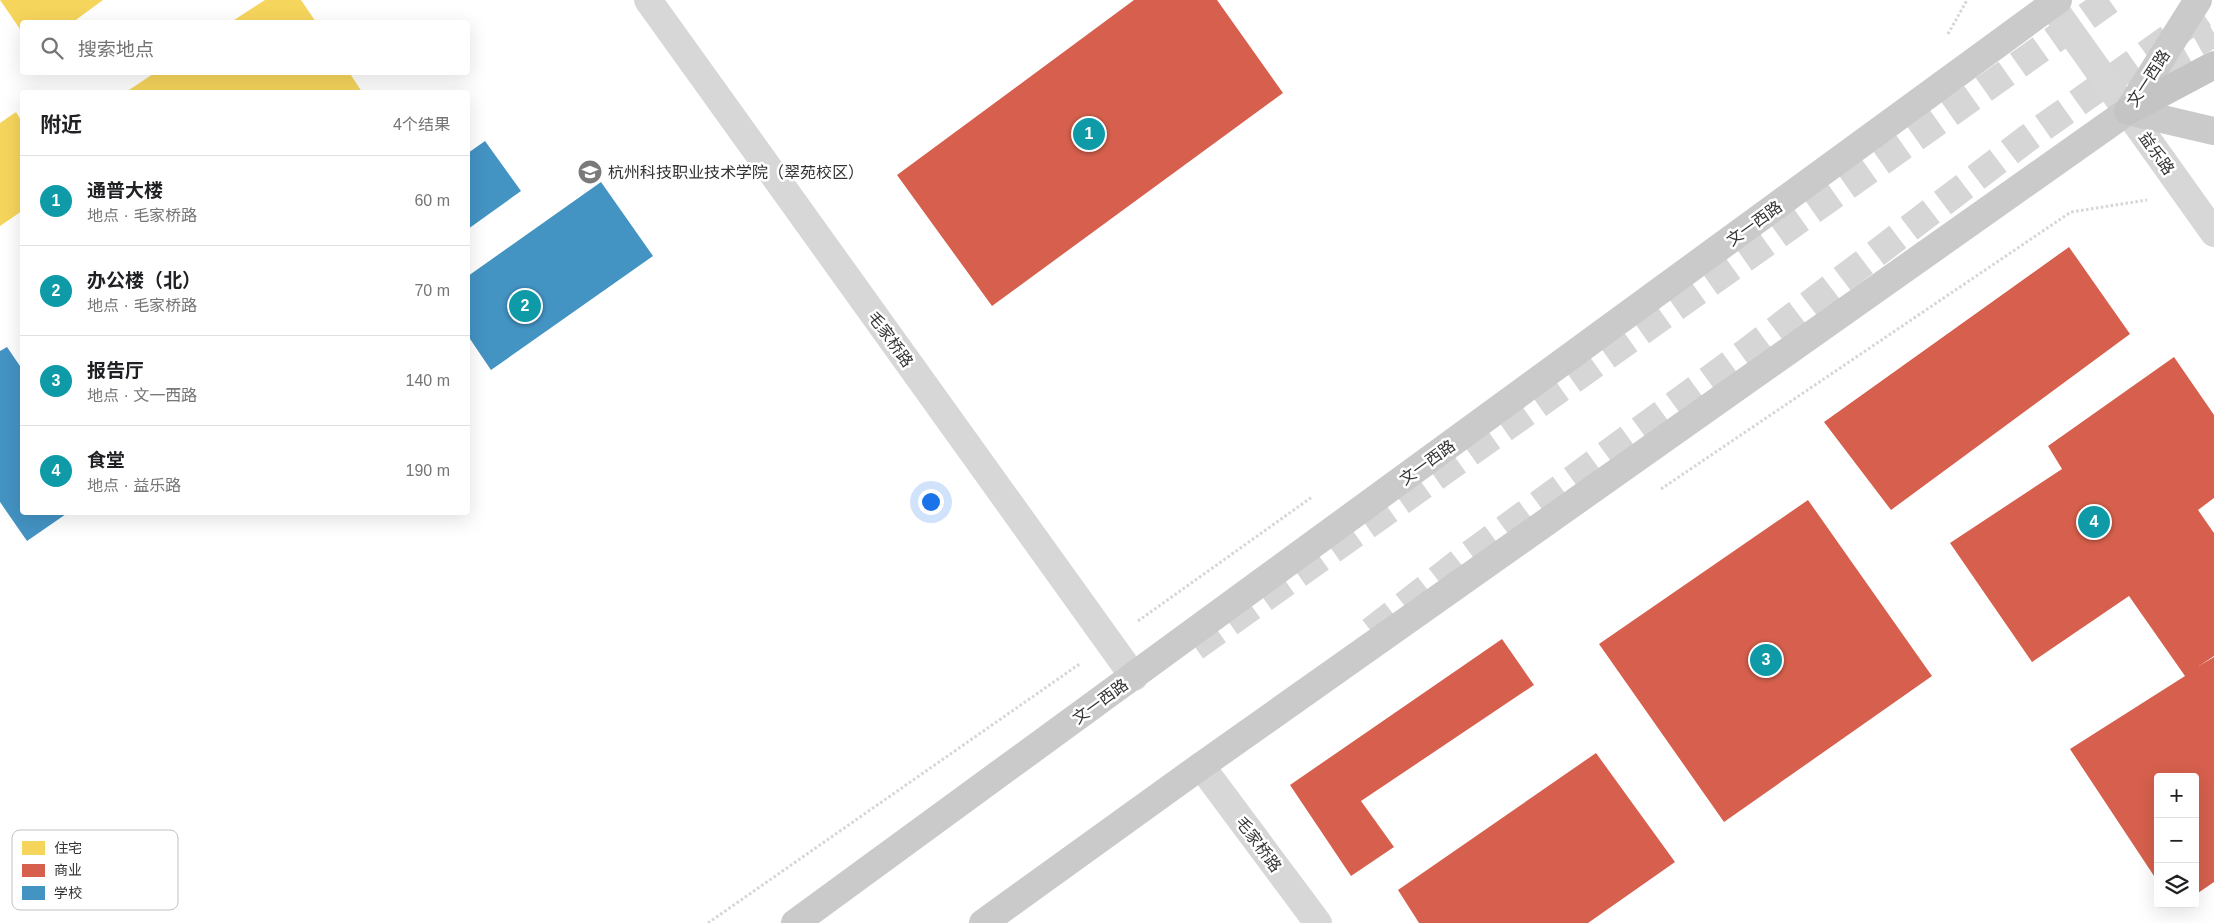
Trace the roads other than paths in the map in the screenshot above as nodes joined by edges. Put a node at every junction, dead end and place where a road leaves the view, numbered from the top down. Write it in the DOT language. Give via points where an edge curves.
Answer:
graph roads {
  1 [pos="648,0"];
  2 [pos="2198,0"];
  3 [pos="2053,2"];
  4 [pos="2214,65"];
  5 [pos="2128,110"];
  6 [pos="2214,132"];
  7 [pos="2214,233"];
  8 [pos="1134,677"];
  9 [pos="1201,766"];
  10 [pos="795,923"];
  11 [pos="983,923"];
  12 [pos="1318,923"];
  1 -- 8 [label="street, 毛家桥路"];
  2 -- 5 [label="main road, 文一西路"];
  3 -- 5 [label="street, 益乐路"];
  3 -- 8 [label="main road, 文一西路"];
  4 -- 5 [label="highway"];
  5 -- 6 [label="main road"];
  5 -- 7 [label="street, 益乐路"];
  5 -- 9 [label="main road, 文一西路"];
  8 -- 10 [label="main road, 文一西路"];
  9 -- 11 [label="main road, 文一西路"];
  9 -- 12 [label="street, 毛家桥路"];
}
